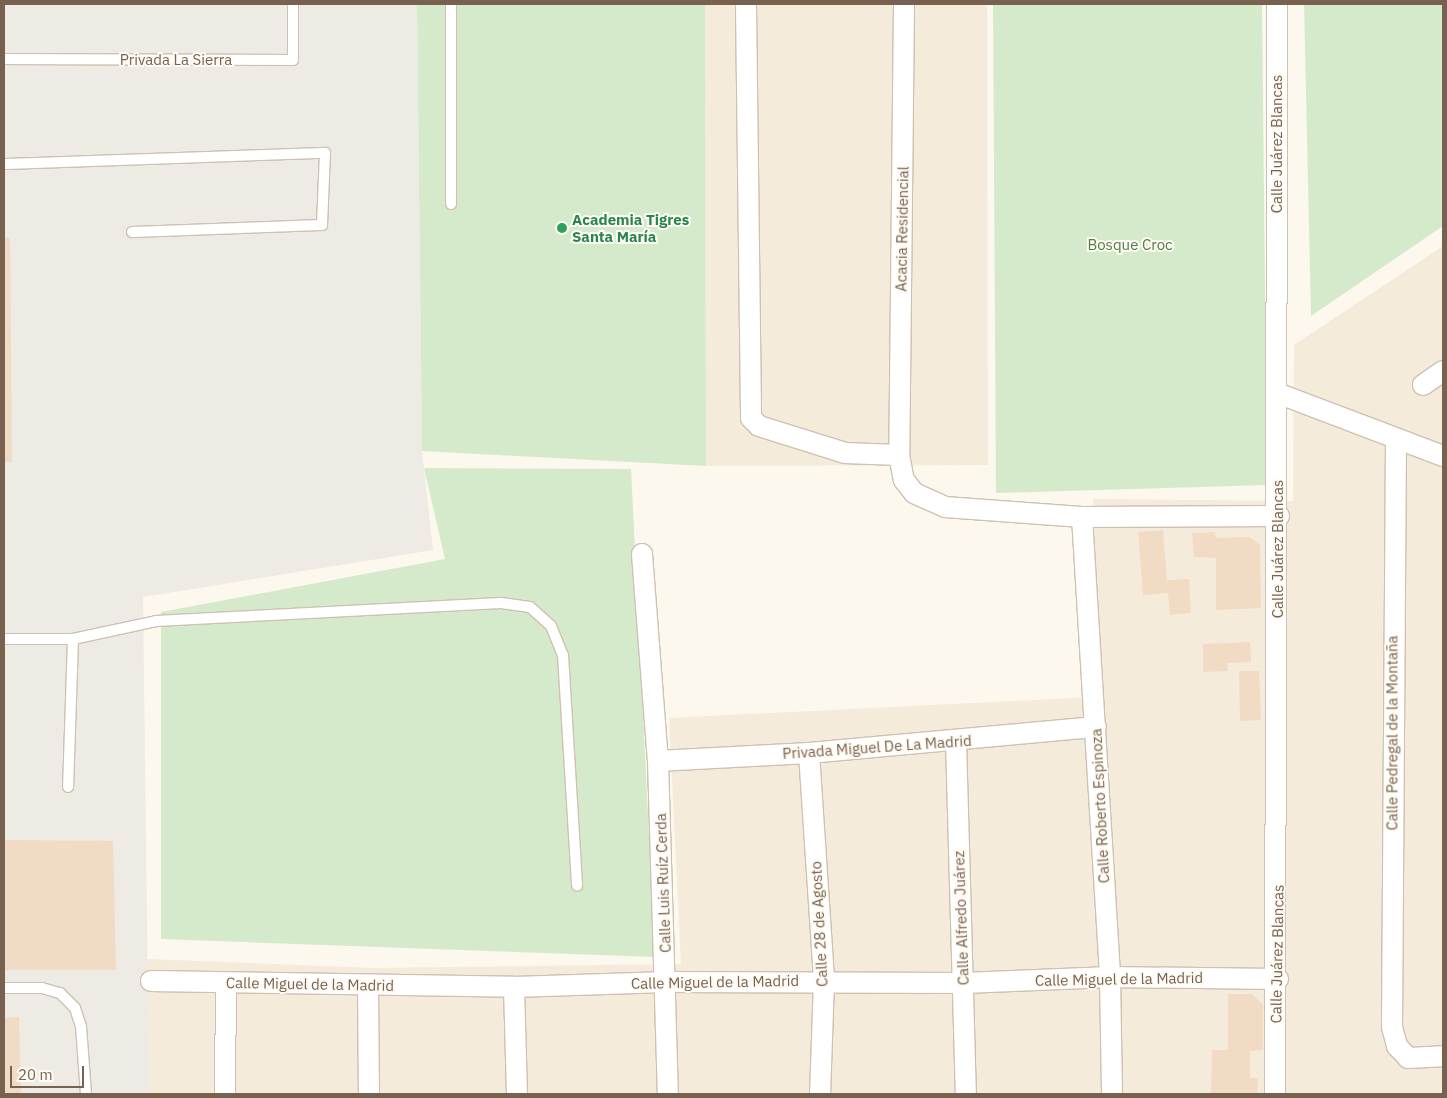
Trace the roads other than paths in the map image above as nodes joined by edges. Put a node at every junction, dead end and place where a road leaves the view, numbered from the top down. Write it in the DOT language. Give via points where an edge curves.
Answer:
graph roads {
  1 [pos="293,4"];
  2 [pos="451,4"];
  3 [pos="746,4"];
  4 [pos="904,4"];
  5 [pos="1277,4"];
  6 [pos="4,59"];
  7 [pos="4,164"];
  8 [pos="451,204"];
  9 [pos="132,232"];
  10 [pos="1443,371"];
  11 [pos="1423,385"];
  12 [pos="1277,393"];
  13 [pos="1396,439"];
  14 [pos="899,455"];
  15 [pos="1443,456"];
  16 [pos="1278,516"];
  17 [pos="1082,517"];
  18 [pos="642,554"];
  19 [pos="4,639"];
  20 [pos="73,639"];
  21 [pos="1096,727"];
  22 [pos="956,741"];
  23 [pos="809,753"];
  24 [pos="658,761"];
  25 [pos="68,786"];
  26 [pos="577,886"];
  27 [pos="1110,977"];
  28 [pos="1278,979"];
  29 [pos="151,981"];
  30 [pos="824,981"];
  31 [pos="668,982"];
  32 [pos="226,983"];
  33 [pos="964,983"];
  34 [pos="368,985"];
  35 [pos="514,987"];
  36 [pos="4,988"];
  37 [pos="1443,1056"];
  38 [pos="86,1094"];
  39 [pos="225,1094"];
  40 [pos="369,1094"];
  41 [pos="517,1094"];
  42 [pos="668,1094"];
  43 [pos="820,1094"];
  44 [pos="966,1094"];
  45 [pos="1112,1094"];
  46 [pos="1275,1094"];
  1 -- 6 [label="lane, Privada La Sierra" via="292,60"];
  2 -- 8 [label="lane"];
  3 -- 14 [label="street" via="748,408 760,426 845,453"];
  4 -- 14 [label="street, Acacia Residencial"];
  5 -- 12 [label="street, Calle Juárez Blancas"];
  7 -- 9 [label="lane" via="324,153 322,225"];
  10 -- 11 [label="street"];
  12 -- 13 [label="street"];
  12 -- 16 [label="street, Calle Juárez Blancas"];
  13 -- 15 [label="street"];
  13 -- 37 [label="street, Calle Pedregal de la Montaña" via="1392,1028 1397,1046 1408,1058"];
  14 -- 17 [label="street, Acacia Residencial" via="904,480 928,503"];
  16 -- 17 [label="street, Acacia Residencial"];
  16 -- 28 [label="street, Calle Juárez Blancas"];
  17 -- 21 [label="street, Calle Roberto Espinoza"];
  18 -- 24 [label="street, Calle Luis Ruíz Cerda"];
  19 -- 20 [label="lane"];
  20 -- 25 [label="lane"];
  20 -- 26 [label="lane" via="156,621 500,603 530,606 551,626 563,655"];
  21 -- 22 [label="street, Privada Miguel De La Madrid"];
  21 -- 27 [label="street, Calle Roberto Espinoza"];
  22 -- 23 [label="street, Privada Miguel De La Madrid"];
  22 -- 33 [label="street, Calle Alfredo Juárez"];
  23 -- 24 [label="street, Privada Miguel De La Madrid"];
  23 -- 30 [label="street, Calle 28 de Agosto"];
  24 -- 31 [label="street, Calle Luis Ruíz Cerda"];
  27 -- 28 [label="street, Calle Miguel de la Madrid"];
  27 -- 33 [label="street, Calle Miguel de la Madrid"];
  27 -- 45 [label="street, Calle Roberto Espinoza"];
  28 -- 46 [label="street, Calle Juárez Blancas"];
  29 -- 32 [label="street, Calle Miguel de la Madrid"];
  30 -- 31 [label="street, Calle Miguel de la Madrid"];
  30 -- 33 [label="street, Calle Miguel de la Madrid"];
  30 -- 43 [label="street, Calle 28 de Agosto"];
  31 -- 35 [label="street, Calle Miguel de la Madrid"];
  31 -- 42 [label="street, Calle Luis Ruíz Cerda"];
  32 -- 34 [label="street, Calle Miguel de la Madrid"];
  32 -- 39 [label="street"];
  33 -- 44 [label="street, Calle Alfredo Juárez"];
  34 -- 35 [label="street, Calle Miguel de la Madrid"];
  34 -- 40 [label="street"];
  35 -- 41 [label="street"];
  36 -- 38 [label="lane" via="42,988 60,993 75,1008 81,1026"];
}
